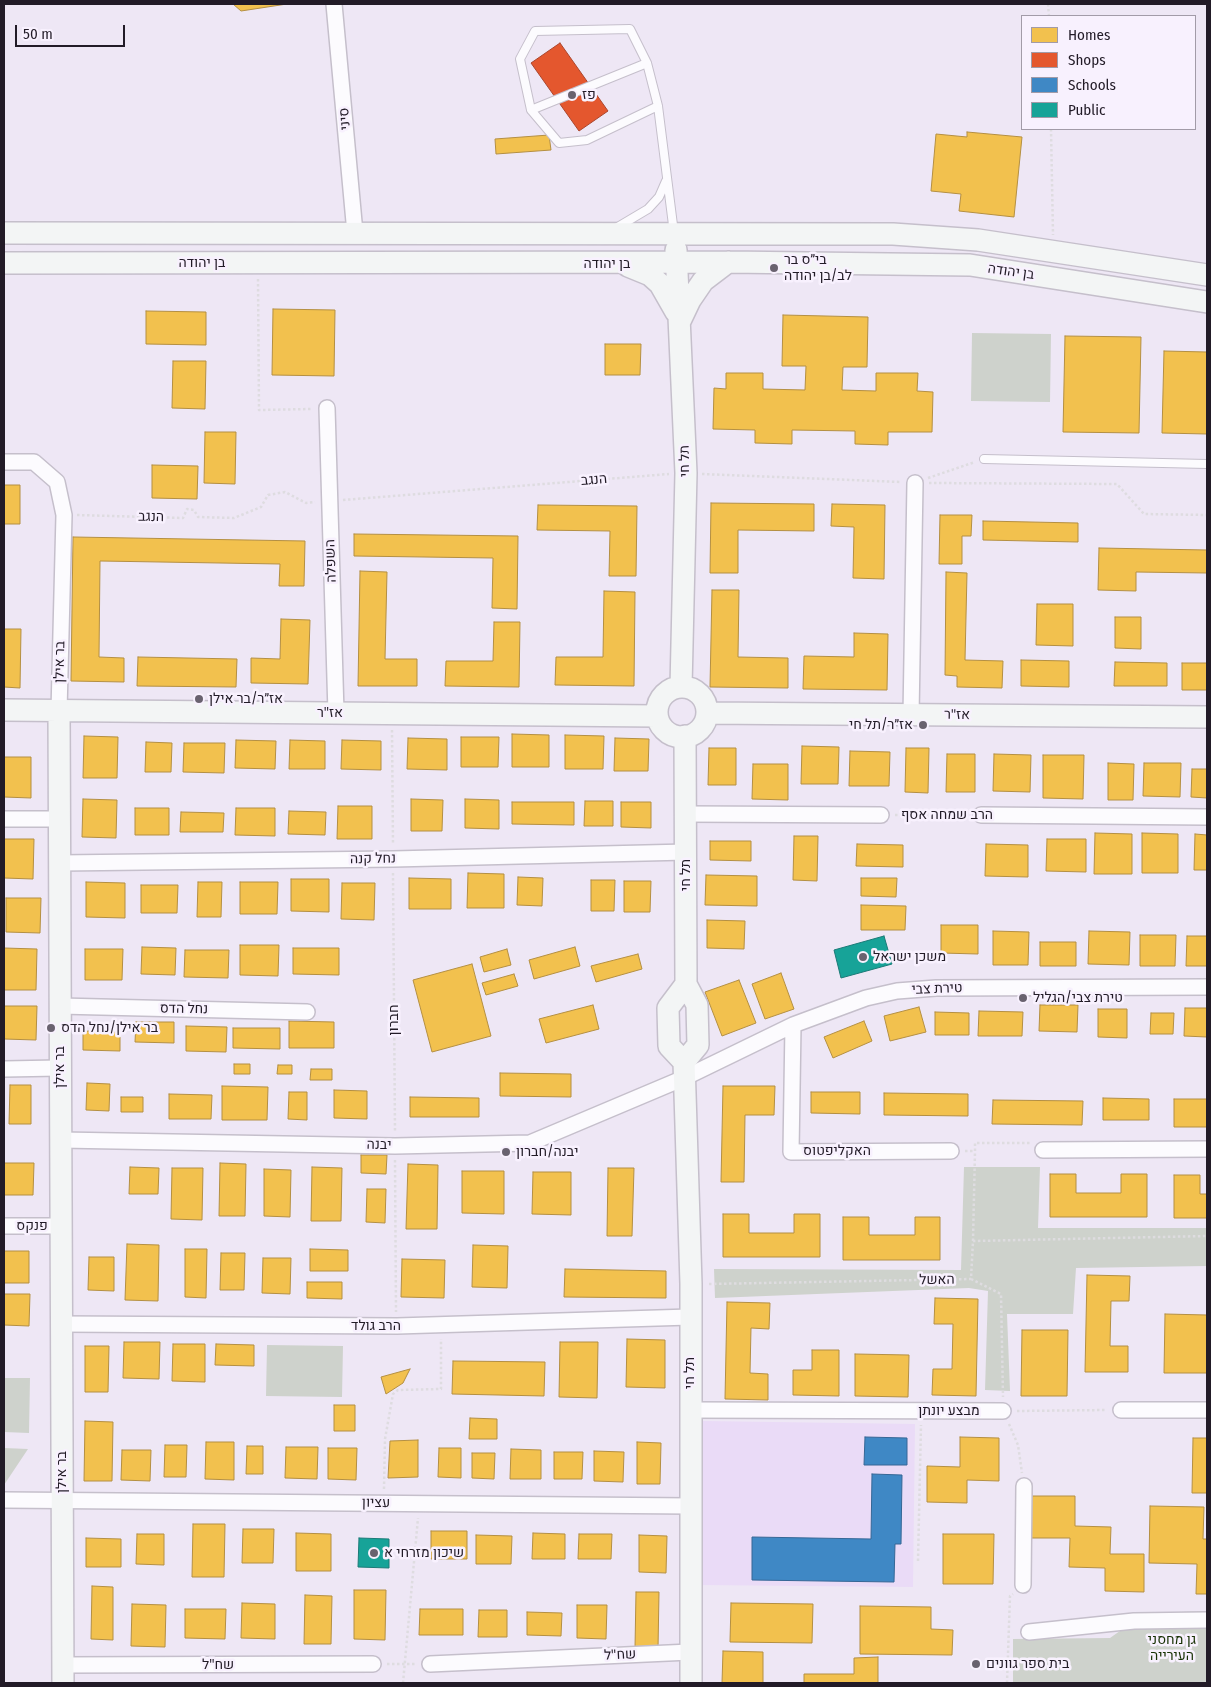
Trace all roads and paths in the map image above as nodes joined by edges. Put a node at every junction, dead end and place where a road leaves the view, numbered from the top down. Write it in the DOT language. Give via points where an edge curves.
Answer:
graph roads {
  1 [pos="334,4"];
  2 [pos="647,63"];
  3 [pos="658,106"];
  4 [pos="531,110"];
  5 [pos="1051,130"];
  6 [pos="667,176"];
  7 [pos="4,233"];
  8 [pos="355,234"];
  9 [pos="674,234"];
  10 [pos="591,235"];
  11 [pos="1053,252"];
  12 [pos="258,262"];
  13 [pos="728,262"];
  14 [pos="4,263"];
  15 [pos="677,263"];
  16 [pos="621,264"];
  17 [pos="1207,275"];
  18 [pos="1207,302"];
  19 [pos="680,321"];
  20 [pos="327,408"];
  21 [pos="984,459"];
  22 [pos="4,462"];
  23 [pos="1207,464"];
  24 [pos="686,473"];
  25 [pos="915,483"];
  26 [pos="329,502"];
  27 [pos="64,515"];
  28 [pos="1207,515"];
  29 [pos="681,687"];
  30 [pos="4,710"];
  31 [pos="59,711"];
  32 [pos="336,713"];
  33 [pos="707,713"];
  34 [pos="392,714"];
  35 [pos="911,714"];
  36 [pos="657,716"];
  37 [pos="1207,717"];
  38 [pos="686,736"];
  39 [pos="686,814"];
  40 [pos="881,815"];
  41 [pos="980,815"];
  42 [pos="1207,816"];
  43 [pos="4,818"];
  44 [pos="60,819"];
  45 [pos="687,852"];
  46 [pos="393,859"];
  47 [pos="60,863"];
  48 [pos="686,984"];
  49 [pos="1207,988"];
  50 [pos="60,1006"];
  51 [pos="307,1012"];
  52 [pos="793,1025"];
  53 [pos="60,1068"];
  54 [pos="4,1069"];
  55 [pos="684,1070"];
  56 [pos="61,1140"];
  57 [pos="395,1146"];
  58 [pos="1207,1149"];
  59 [pos="1044,1150"];
  60 [pos="951,1151"];
  61 [pos="975,1151"];
  62 [pos="4,1226"];
  63 [pos="61,1226"];
  64 [pos="1207,1236"];
  65 [pos="973,1242"];
  66 [pos="971,1279"];
  67 [pos="691,1284"];
  68 [pos="690,1317"];
  69 [pos="62,1324"];
  70 [pos="441,1325"];
  71 [pos="396,1326"];
  72 [pos="690,1410"];
  73 [pos="1121,1410"];
  74 [pos="1207,1410"];
  75 [pos="921,1411"];
  76 [pos="1004,1411"];
  77 [pos="1024,1486"];
  78 [pos="4,1500"];
  79 [pos="62,1501"];
  80 [pos="383,1503"];
  81 [pos="419,1504"];
  82 [pos="690,1506"];
  83 [pos="918,1561"];
  84 [pos="1023,1585"];
  85 [pos="1207,1620"];
  86 [pos="1029,1632"];
  87 [pos="690,1652"];
  88 [pos="373,1664"];
  89 [pos="404,1664"];
  90 [pos="430,1664"];
  91 [pos="63,1674"];
  92 [pos="402,1683"];
  93 [pos="690,1683"];
  94 [pos="1007,1683"];
  1 -- 8 [label="street, סיני"];
  2 -- 3 [label="lane"];
  2 -- 4 [label="lane"];
  2 -- 4 [label="lane" via="630,29 535,31 520,59"];
  3 -- 4 [label="lane" via="588,140 559,143"];
  3 -- 6 [label="lane"];
  5 -- 11 [label="path"];
  6 -- 9 [label="lane"];
  6 -- 10 [label="lane" via="659,197 648,209 613,229"];
  7 -- 8 [label="street, בן יהודה"];
  8 -- 10 [label="street, בן יהודה"];
  9 -- 10 [label="street, בן יהודה"];
  9 -- 11 [label="street, בן יהודה" via="894,234 978,240"];
  9 -- 15 [label="street, תל חי"];
  11 -- 17 [label="street, בן יהודה"];
  12 -- 14 [label="street, בן יהודה"];
  12 -- 16 [label="street, בן יהודה"];
  12 -- 20 [label="path" via="259,410"];
  13 -- 15 [label="street, בן יהודה"];
  13 -- 18 [label="street, בן יהודה" via="970,266"];
  13 -- 19 [label="street" via="703,281"];
  15 -- 16 [label="street, בן יהודה"];
  15 -- 19 [label="street, תל חי"];
  16 -- 19 [label="street" via="650,276 660,284"];
  19 -- 24 [label="street, תל חי"];
  20 -- 26 [label="street, השפלה"];
  21 -- 23 [label="lane"];
  21 -- 25 [label="path"];
  22 -- 27 [label="street, בר אילן" via="34,462 57,482"];
  24 -- 25 [label="path, הנגב"];
  24 -- 26 [label="path, הנגב"];
  24 -- 29 [label="street, תל חי"];
  25 -- 28 [label="path, הנגב" via="1116,484 1144,514"];
  25 -- 35 [label="street"];
  26 -- 27 [label="path, הנגב" via="306,503 285,492 268,495 260,507 234,518 198,517 194,510 187,509 183,518"];
  26 -- 32 [label="street, השפלה"];
  27 -- 31 [label="street, בר אילן"];
  29 -- 33 [label="street" via="689,687 703,697"];
  29 -- 36 [label="street" via="660,700"];
  30 -- 31 [label="street, אז\"ר"];
  31 -- 32 [label="street, אז\"ר"];
  31 -- 44 [label="street, בר אילן"];
  32 -- 34 [label="street, אז\"ר"];
  33 -- 35 [label="street, אז\"ר"];
  33 -- 38 [label="street" via="701,728"];
  34 -- 36 [label="street, אז\"ר"];
  34 -- 46 [label="path, חברון"];
  35 -- 37 [label="street, אז\"ר"];
  36 -- 38 [label="street" via="672,734"];
  38 -- 39 [label="street, תל חי"];
  39 -- 40 [label="street, הרב שמחה אסף"];
  39 -- 45 [label="street, תל חי"];
  40 -- 41 [label="path, הרב שמחה אסף"];
  41 -- 42 [label="street, הרב שמחה אסף"];
  43 -- 44 [label="street"];
  44 -- 47 [label="street, בר אילן"];
  45 -- 46 [label="street, נחל קנה"];
  45 -- 48 [label="street, תל חי"];
  46 -- 47 [label="street, נחל קנה"];
  46 -- 57 [label="path, חברון"];
  47 -- 50 [label="street, בר אילן"];
  48 -- 55 [label="street, תל חי" via="697,1004 698,1045"];
  48 -- 55 [label="street" via="668,1008 669,1046"];
  49 -- 52 [label="street, טירת צבי" via="936,988 897,991 866,998"];
  50 -- 51 [label="street, נחל הדס"];
  50 -- 53 [label="street, בר אילן"];
  52 -- 55 [label="street, טירת צבי"];
  52 -- 60 [label="street, האקליפטוס" via="791,1152"];
  53 -- 54 [label="street"];
  53 -- 56 [label="street, בר אילן"];
  55 -- 57 [label="street, יבנה" via="530,1143"];
  55 -- 67 [label="street, תל חי"];
  56 -- 57 [label="street, יבנה"];
  56 -- 63 [label="street, בר אילן"];
  57 -- 71 [label="path, חברון"];
  58 -- 59 [label="street"];
  59 -- 61 [label="path" via="1044,1144 975,1143"];
  60 -- 61 [label="path"];
  61 -- 65 [label="path, האשל"];
  62 -- 63 [label="street, פנקס"];
  63 -- 69 [label="street, בר אילן"];
  64 -- 65 [label="path"];
  65 -- 66 [label="path, האשל"];
  66 -- 67 [label="path, האשל"];
  66 -- 76 [label="path" via="1001,1294"];
  67 -- 68 [label="street, תל חי"];
  68 -- 70 [label="street, הרב גולד"];
  68 -- 72 [label="street, תל חי"];
  69 -- 71 [label="street, הרב גולד"];
  69 -- 79 [label="street, בר אילן"];
  70 -- 71 [label="street, הרב גולד"];
  70 -- 80 [label="path" via="440,1389 398,1390 393,1394 385,1439"];
  72 -- 75 [label="street, מבצע יונתן"];
  72 -- 82 [label="street, תל חי"];
  73 -- 74 [label="street"];
  73 -- 76 [label="path"];
  75 -- 76 [label="street, מבצע יונתן"];
  75 -- 83 [label="path"];
  76 -- 77 [label="path" via="1018,1445"];
  77 -- 84 [label="street"];
  78 -- 79 [label="street, עציון"];
  79 -- 80 [label="street, עציון"];
  79 -- 91 [label="street, בר אילן"];
  80 -- 81 [label="street, עציון"];
  81 -- 82 [label="street, עציון"];
  81 -- 89 [label="path"];
  82 -- 87 [label="street, תל חי"];
  84 -- 94 [label="path" via="1010,1596"];
  85 -- 86 [label="street" via="1134,1620"];
  87 -- 90 [label="street, שח\"ל"];
  87 -- 93 [label="street, תל חי"];
  88 -- 89 [label="path"];
  88 -- 91 [label="street, שח\"ל"];
  89 -- 90 [label="path"];
  89 -- 92 [label="path"];
}
